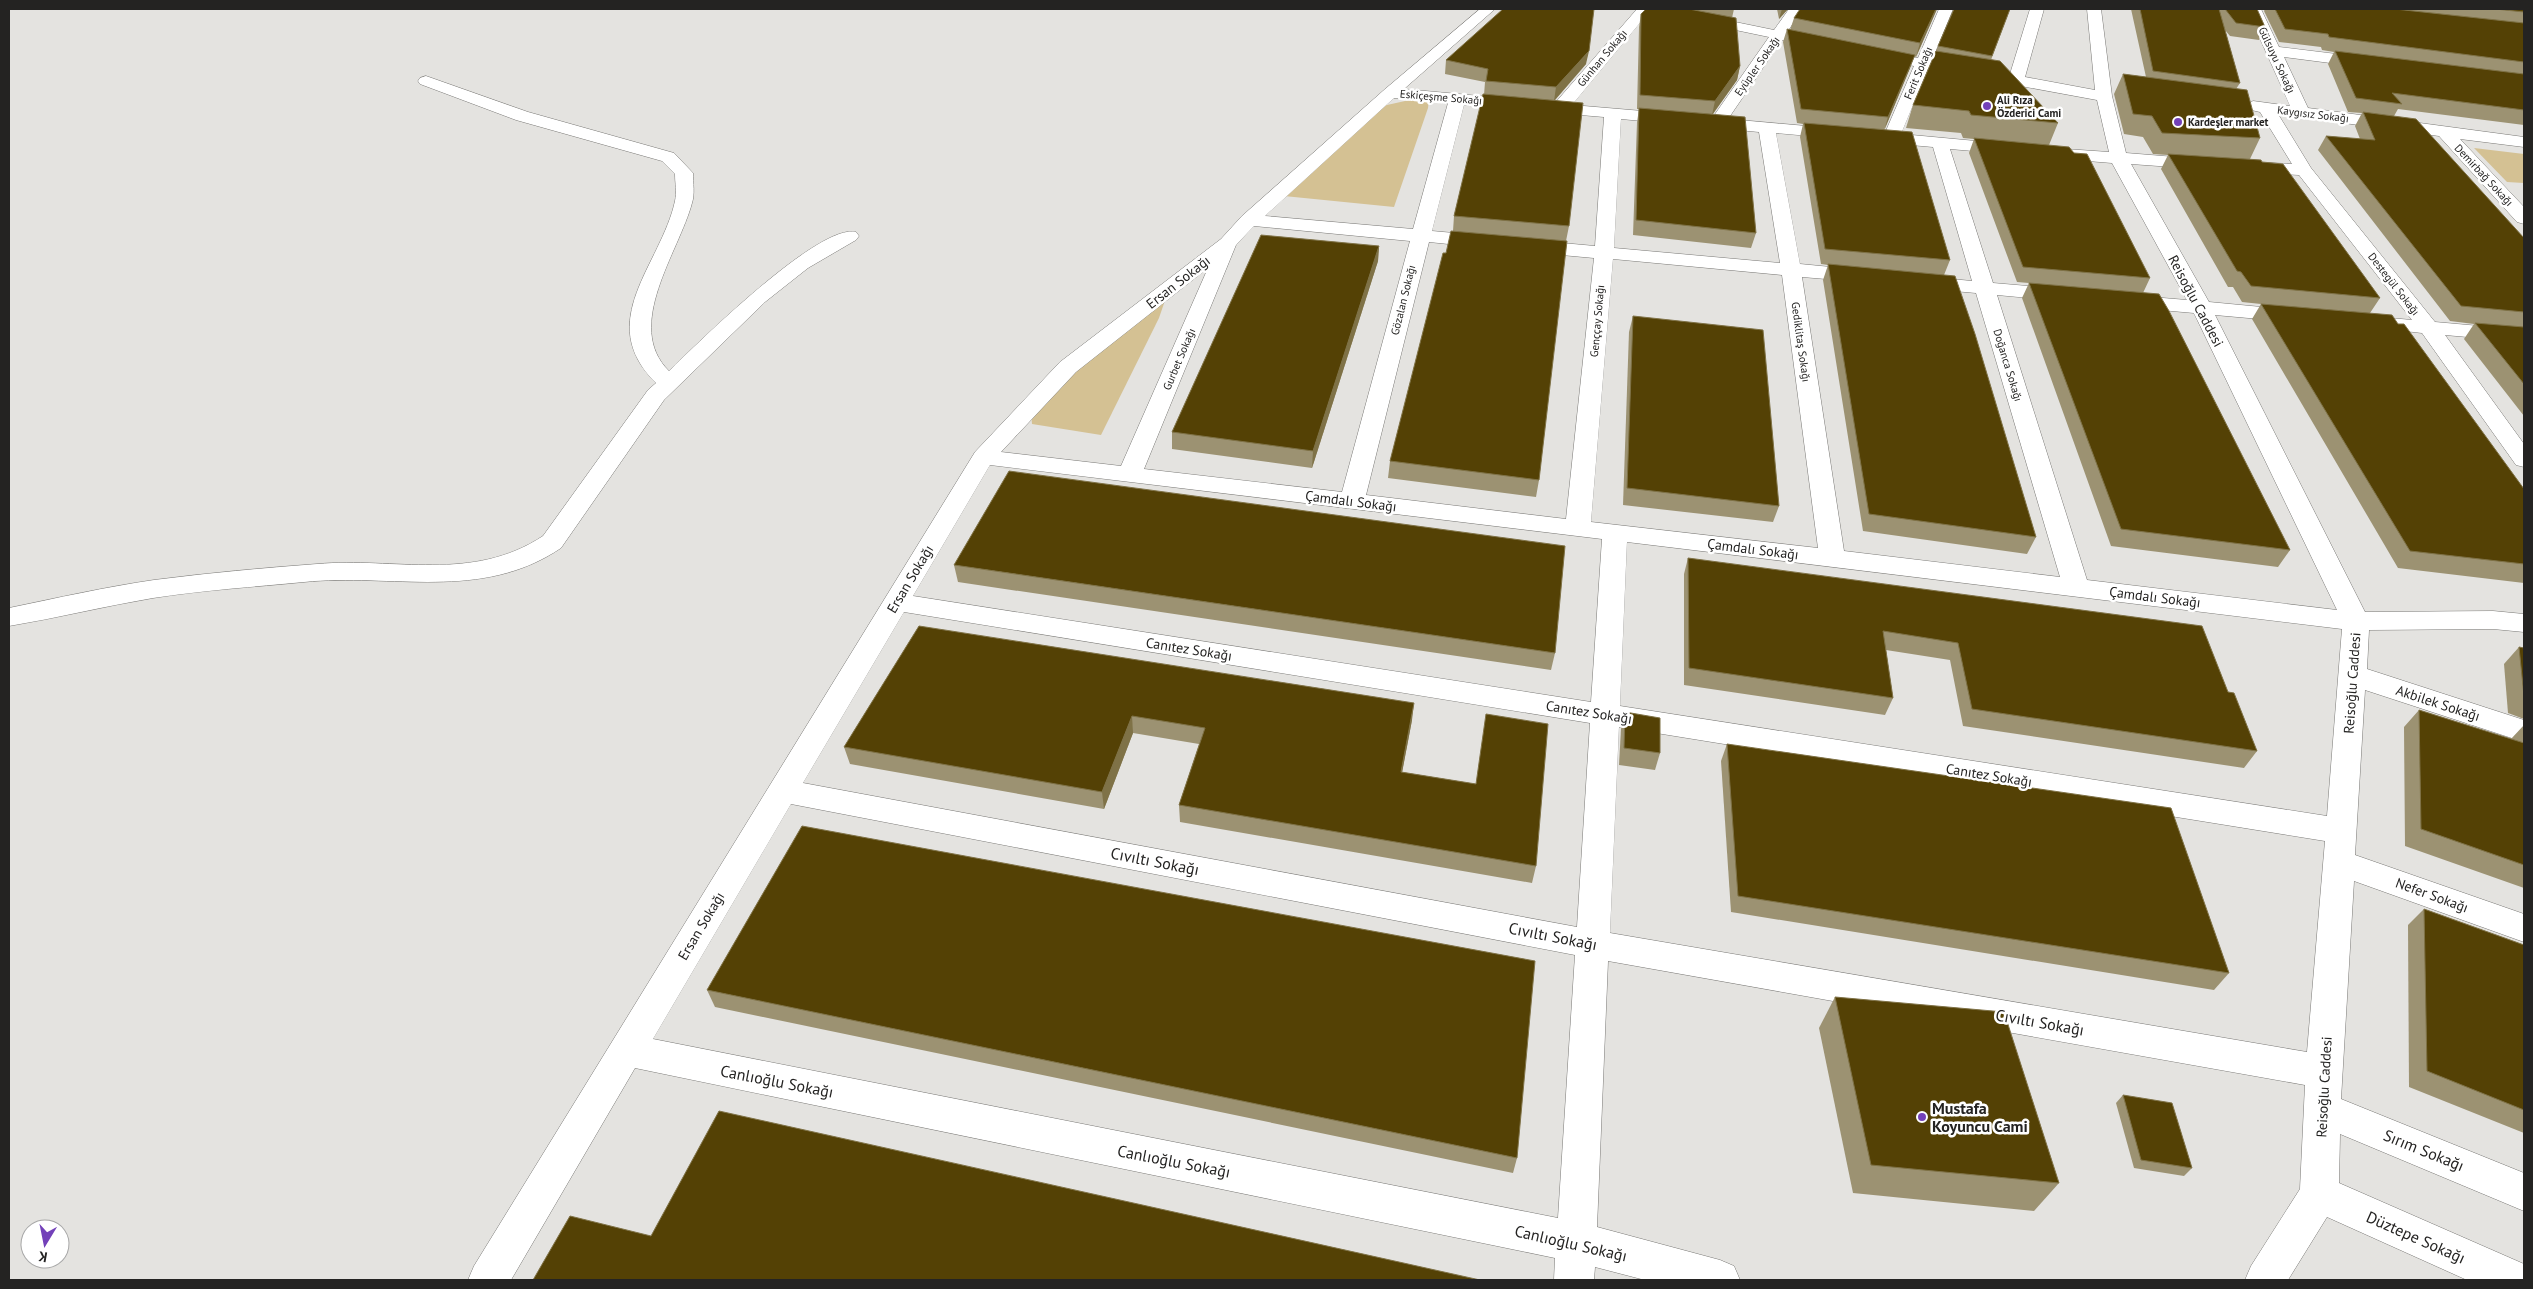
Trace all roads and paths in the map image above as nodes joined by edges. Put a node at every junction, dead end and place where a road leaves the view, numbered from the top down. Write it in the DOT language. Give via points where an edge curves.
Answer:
graph roads {
  1 [pos="1488,9"];
  2 [pos="1644,9"];
  3 [pos="1652,9"];
  4 [pos="1796,9"];
  5 [pos="1946,9"];
  6 [pos="2037,9"];
  7 [pos="2094,9"];
  8 [pos="2254,9"];
  9 [pos="1778,35"];
  10 [pos="1836,47"];
  11 [pos="2273,51"];
  12 [pos="1864,52"];
  13 [pos="1921,64"];
  14 [pos="2389,65"];
  15 [pos="2016,80"];
  16 [pos="426,81"];
  17 [pos="2109,90"];
  18 [pos="1390,93"];
  19 [pos="1457,99"];
  20 [pos="2237,104"];
  21 [pos="1560,108"];
  22 [pos="2266,108"];
  23 [pos="2301,112"];
  24 [pos="1613,113"];
  25 [pos="1717,122"];
  26 [pos="1767,127"];
  27 [pos="2444,131"];
  28 [pos="1891,138"];
  29 [pos="2524,142"];
  30 [pos="1940,143"];
  31 [pos="2119,159"];
  32 [pos="2216,165"];
  33 [pos="2236,166"];
  34 [pos="2304,170"];
  35 [pos="2495,188"];
  36 [pos="2524,190"];
  37 [pos="2524,218"];
  38 [pos="1249,220"];
  39 [pos="849,236"];
  40 [pos="1419,236"];
  41 [pos="1228,243"];
  42 [pos="1604,252"];
  43 [pos="1791,270"];
  44 [pos="1985,288"];
  45 [pos="2083,296"];
  46 [pos="2112,299"];
  47 [pos="2201,308"];
  48 [pos="2310,317"];
  49 [pos="2350,321"];
  50 [pos="2429,328"];
  51 [pos="2524,336"];
  52 [pos="669,382"];
  53 [pos="983,457"];
  54 [pos="2524,460"];
  55 [pos="1130,474"];
  56 [pos="1352,501"];
  57 [pos="1578,528"];
  58 [pos="1615,532"];
  59 [pos="1832,558"];
  60 [pos="2076,587"];
  61 [pos="896,602"];
  62 [pos="9,617"];
  63 [pos="2493,620"];
  64 [pos="2356,621"];
  65 [pos="2524,623"];
  66 [pos="2524,630"];
  67 [pos="2352,675"];
  68 [pos="1605,715"];
  69 [pos="2524,731"];
  70 [pos="782,791"];
  71 [pos="2340,846"];
  72 [pos="2524,928"];
  73 [pos="1592,944"];
  74 [pos="626,1050"];
  75 [pos="2324,1072"];
  76 [pos="2323,1109"];
  77 [pos="2524,1192"];
  78 [pos="2319,1194"];
  79 [pos="1576,1242"];
  80 [pos="488,1280"];
  81 [pos="1574,1280"];
  82 [pos="1720,1280"];
  83 [pos="2265,1280"];
  84 [pos="2513,1280"];
  1 -- 18 [label="street, Ersan Sokağı"];
  2 -- 21 [label="street, Günhan Sokağı"];
  3 -- 9 [label="street"];
  4 -- 9 [label="street, Eyüpler Sokağı"];
  5 -- 13 [label="street, Ferit Sokağı"];
  6 -- 15 [label="street"];
  7 -- 17 [label="street, Reisoğlu Caddesi"];
  8 -- 11 [label="street, Gülsuyu Sokağı"];
  9 -- 10 [label="street"];
  9 -- 25 [label="street, Eyüpler Sokağı"];
  11 -- 14 [label="street"];
  11 -- 23 [label="street, Gülsuyu Sokağı"];
  12 -- 13 [label="street"];
  13 -- 15 [label="street"];
  13 -- 28 [label="street, Ferit Sokağı"];
  15 -- 17 [label="street"];
  16 -- 52 [label="street" via="522,116 654,152 668,158 684,173 684,202 663,250 638,331 646,358"];
  17 -- 31 [label="street, Reisoğlu Caddesi"];
  18 -- 19 [label="street, Eskiçeşme Sokağı"];
  18 -- 38 [label="street, Ersan Sokağı"];
  19 -- 21 [label="street, Eskiçeşme Sokağı"];
  19 -- 40 [label="street, Gözalan Sokağı"];
  20 -- 22 [label="street, Kaygısız Sokağı"];
  21 -- 24 [label="street, Eskiçeşme Sokağı"];
  22 -- 23 [label="street, Kaygısız Sokağı"];
  22 -- 34 [label="street, Destegül Sokağı"];
  23 -- 27 [label="street, Kaygısız Sokağı"];
  24 -- 25 [label="street, Eskiçeşme Sokağı"];
  24 -- 42 [label="street, Genççay Sokağı"];
  25 -- 26 [label="street, Eskiçeşme Sokağı"];
  26 -- 28 [label="street, Eskiçeşme Sokağı"];
  26 -- 43 [label="street, Gediklitaş Sokağı"];
  27 -- 29 [label="street, Kaygısız Sokağı"];
  27 -- 35 [label="street, Demirbağ Sokağı"];
  28 -- 30 [label="street, Eskiçeşme Sokağı"];
  30 -- 31 [label="street, Eskiçeşme Sokağı"];
  30 -- 44 [label="street, Doğanca Sokağı"];
  31 -- 32 [label="street, Eskiçeşme Sokağı"];
  31 -- 47 [label="street, Reisoğlu Caddesi"];
  33 -- 34 [label="street"];
  34 -- 50 [label="street, Destegül Sokağı"];
  35 -- 36 [label="street"];
  35 -- 37 [label="street, Demirbağ Sokağı"];
  38 -- 40 [label="street"];
  38 -- 41 [label="street, Ersan Sokağı"];
  39 -- 52 [label="street" via="800,264 765,292"];
  40 -- 42 [label="street"];
  40 -- 56 [label="street, Gözalan Sokağı"];
  41 -- 53 [label="street, Ersan Sokağı" via="1068,366"];
  41 -- 55 [label="street, Gurbet Sokağı"];
  42 -- 43 [label="street"];
  42 -- 57 [label="street, Genççay Sokağı"];
  43 -- 44 [label="street"];
  43 -- 59 [label="street, Gediklitaş Sokağı"];
  44 -- 45 [label="street"];
  44 -- 60 [label="street, Doğanca Sokağı"];
  46 -- 47 [label="street"];
  47 -- 48 [label="street"];
  47 -- 64 [label="street, Reisoğlu Caddesi"];
  49 -- 50 [label="street"];
  50 -- 51 [label="street"];
  50 -- 54 [label="street, Destegül Sokağı"];
  52 -- 62 [label="street" via="656,395 552,542 513,563 489,570 419,574 320,572 154,589"];
  53 -- 55 [label="street, Çamdalı Sokağı"];
  53 -- 61 [label="street, Ersan Sokağı"];
  55 -- 56 [label="street, Çamdalı Sokağı"];
  56 -- 57 [label="street, Çamdalı Sokağı"];
  57 -- 58 [label="street, Çamdalı Sokağı"];
  58 -- 59 [label="street, Çamdalı Sokağı"];
  58 -- 68 [label="street"];
  59 -- 60 [label="street, Çamdalı Sokağı"];
  60 -- 64 [label="street, Çamdalı Sokağı"];
  61 -- 68 [label="street, Canıtez Sokağı"];
  61 -- 70 [label="street, Ersan Sokağı"];
  63 -- 64 [label="street, Çamdalı Sokağı"];
  63 -- 65 [label="street, Çamdalı Sokağı"];
  63 -- 66 [label="street"];
  64 -- 67 [label="street, Reisoğlu Caddesi"];
  67 -- 69 [label="street, Akbilek Sokağı"];
  67 -- 71 [label="street, Reisoğlu Caddesi"];
  68 -- 71 [label="street, Canıtez Sokağı"];
  68 -- 73 [label="street"];
  70 -- 73 [label="street, Cıvıltı Sokağı"];
  70 -- 74 [label="street, Ersan Sokağı"];
  71 -- 72 [label="street, Nefer Sokağı"];
  71 -- 75 [label="street, Reisoğlu Caddesi"];
  73 -- 75 [label="street, Cıvıltı Sokağı"];
  73 -- 79 [label="street"];
  74 -- 79 [label="street, Canlıoğlu Sokağı"];
  74 -- 80 [label="street, Ersan Sokağı"];
  75 -- 76 [label="street, Reisoğlu Caddesi"];
  76 -- 77 [label="street, Sırım Sokağı"];
  76 -- 78 [label="street, Reisoğlu Caddesi"];
  78 -- 83 [label="street, Reisoğlu Caddesi"];
  78 -- 84 [label="street, Düztepe Sokağı"];
  79 -- 81 [label="street"];
  79 -- 82 [label="street, Canlıoğlu Sokağı"];
}
